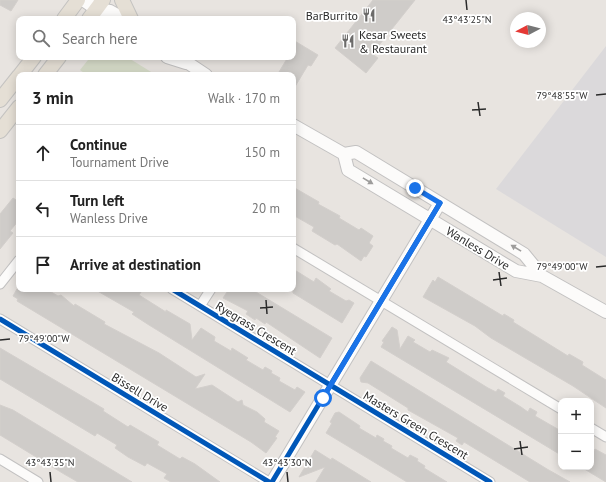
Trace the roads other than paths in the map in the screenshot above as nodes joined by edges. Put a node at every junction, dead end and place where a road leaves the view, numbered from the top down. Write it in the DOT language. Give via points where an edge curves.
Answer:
graph roads {
  1 [pos="78,0"];
  2 [pos="83,0"];
  3 [pos="122,0"];
  4 [pos="97,12"];
  5 [pos="66,16"];
  6 [pos="119,16"];
  7 [pos="130,16"];
  8 [pos="32,60"];
  9 [pos="57,60"];
  10 [pos="183,60"];
  11 [pos="22,72"];
  12 [pos="47,72"];
  13 [pos="201,72"];
  14 [pos="16,79"];
  15 [pos="0,100"];
  16 [pos="16,111"];
  17 [pos="296,127"];
  18 [pos="0,131"];
  19 [pos="344,154"];
  20 [pos="440,203"];
  21 [pos="431,219"];
  22 [pos="296,250"];
  23 [pos="16,264"];
  24 [pos="542,276"];
  25 [pos="0,284"];
  26 [pos="177,292"];
  27 [pos="209,292"];
  28 [pos="382,302"];
  29 [pos="200,306"];
  30 [pos="606,312"];
  31 [pos="0,319"];
  32 [pos="331,385"];
  33 [pos="558,408"];
  34 [pos="594,430"];
  35 [pos="606,437"];
  36 [pos="0,459"];
  37 [pos="38,482"];
  38 [pos="269,482"];
  39 [pos="272,482"];
  40 [pos="490,482"];
  1 -- 5 [label="main road"];
  2 -- 4 [label="main road"];
  3 -- 7 [label="main road"];
  4 -- 6 [label="main road" via="110,11"];
  8 -- 11 [label="main road"];
  9 -- 12 [label="main road"];
  10 -- 13 [label="main road"];
  14 -- 15 [label="main road"];
  16 -- 18 [label="main road"];
  17 -- 19 [label="main road, Wanless Drive"];
  19 -- 20 [label="main road, Wanless Drive" via="356,152"];
  19 -- 21 [label="main road, Wanless Drive, one-way" via="348,170"];
  20 -- 21 [label="main road"];
  24 -- 20 [label="main road, Wanless Drive, one-way" via="524,254"];
  21 -- 24 [label="main road, Wanless Drive" via="516,271"];
  21 -- 28 [label="main road"];
  22 -- 28 [label="street"];
  23 -- 25 [label="street"];
  24 -- 30 [label="main road, Wanless Drive"];
  26 -- 29 [label="street, Ryegrass Crescent"];
  27 -- 29 [label="street"];
  28 -- 32 [label="main road"];
  28 -- 33 [label="street"];
  29 -- 32 [label="street, Ryegrass Crescent"];
  31 -- 38 [label="street, Bissell Drive"];
  32 -- 39 [label="main road"];
  32 -- 40 [label="street, Masters Green Crescent"];
  34 -- 35 [label="street"];
  36 -- 37 [label="street"];
}
